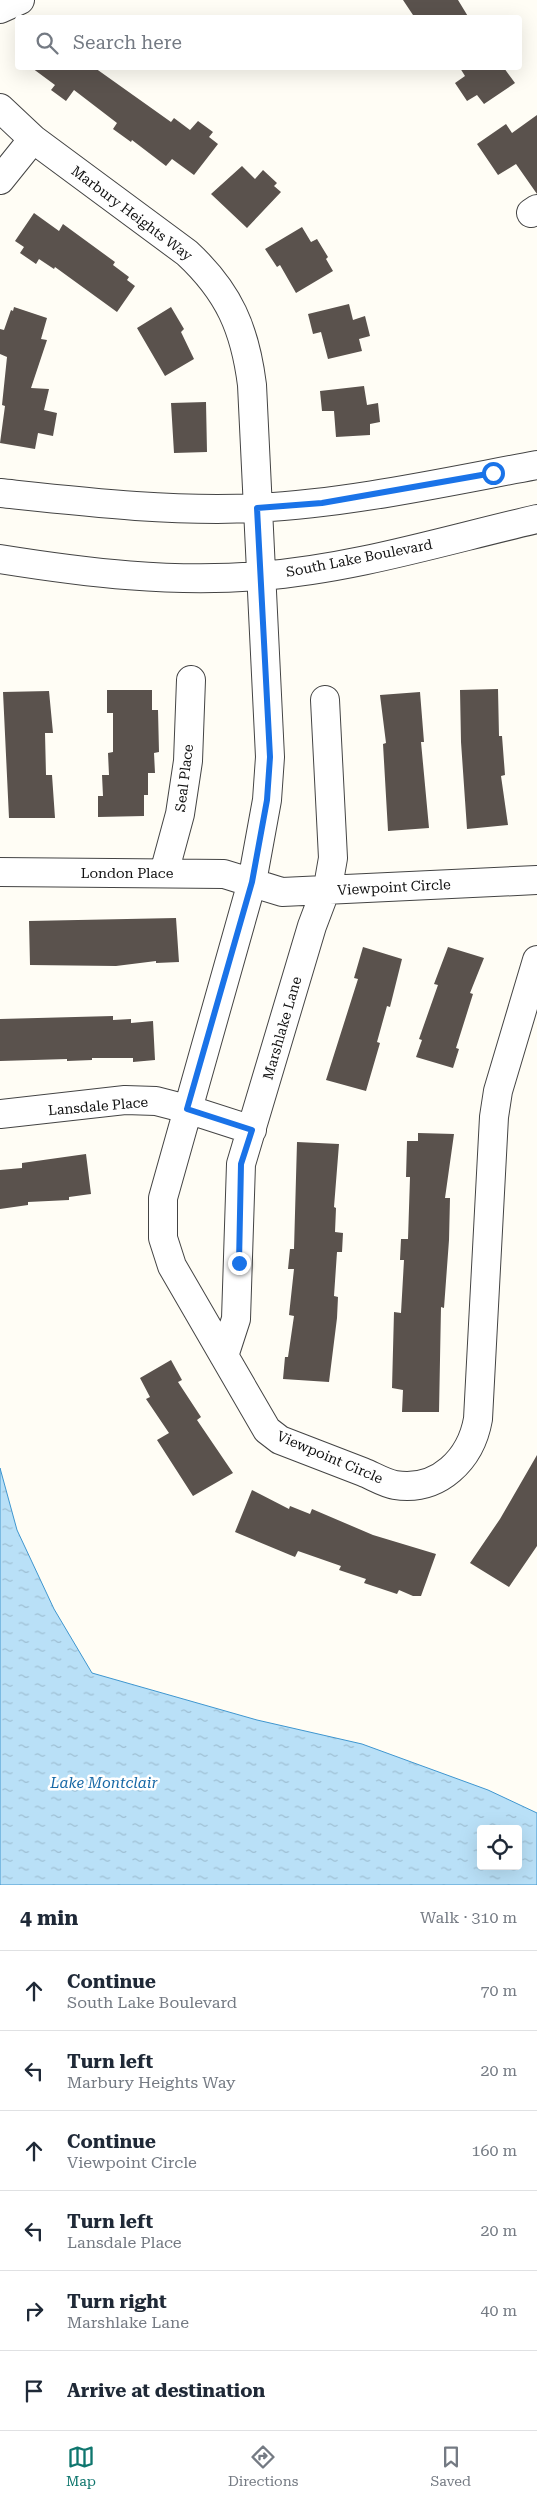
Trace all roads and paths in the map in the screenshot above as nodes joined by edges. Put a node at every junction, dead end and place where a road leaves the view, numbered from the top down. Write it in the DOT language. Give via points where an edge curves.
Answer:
graph roads {
  1 [pos="20,0"];
  2 [pos="0,9"];
  3 [pos="0,108"];
  4 [pos="33,139"];
  5 [pos="0,180"];
  6 [pos="537,465"];
  7 [pos="0,494"];
  8 [pos="257,508"];
  9 [pos="537,519"];
  10 [pos="0,559"];
  11 [pos="260,576"];
  12 [pos="191,680"];
  13 [pos="325,700"];
  14 [pos="0,872"];
  15 [pos="164,873"];
  16 [pos="537,880"];
  17 [pos="252,882"];
  18 [pos="326,890"];
  19 [pos="537,960"];
  20 [pos="187,1109"];
  21 [pos="0,1114"];
  22 [pos="252,1130"];
  23 [pos="224,1356"];
  1 -- 2 [label="street"];
  3 -- 4 [label="street, Marbury Heights Way"];
  4 -- 5 [label="street"];
  4 -- 8 [label="street, Marbury Heights Way" via="187,253 206,270 224,296 239,324 248,354"];
  6 -- 8 [label="street" via="322,503"];
  7 -- 8 [label="street" via="126,506"];
  8 -- 11 [label="street, Marbury Heights Way"];
  9 -- 11 [label="street, South Lake Boulevard" via="362,560"];
  10 -- 11 [label="street, South Lake Boulevard" via="118,576 200,579"];
  11 -- 17 [label="street, Viewpoint Circle" via="270,757 267,800"];
  12 -- 15 [label="street, Seal Place" via="188,761 180,814"];
  13 -- 18 [label="street, Marshlake Lane" via="333,858"];
  14 -- 15 [label="street, London Place"];
  15 -- 17 [label="street, London Place" via="224,874"];
  16 -- 18 [label="street, Viewpoint Circle"];
  17 -- 18 [label="street, Viewpoint Circle" via="282,892"];
  17 -- 20 [label="street, Viewpoint Circle"];
  18 -- 22 [label="street, Marshlake Lane" via="312,926"];
  19 -- 23 [label="street, Viewpoint Circle" via="498,1091 494,1117 478,1419 476,1434 467,1452 454,1468 438,1479 419,1485 395,1485 280,1440 267,1430"];
  20 -- 21 [label="street, Lansdale Place" via="156,1101 125,1100"];
  20 -- 22 [label="street, Lansdale Place"];
  20 -- 23 [label="street, Viewpoint Circle" via="163,1198 163,1238 172,1266"];
  22 -- 23 [label="street, Marshlake Lane" via="241,1164 236,1319"];
}
